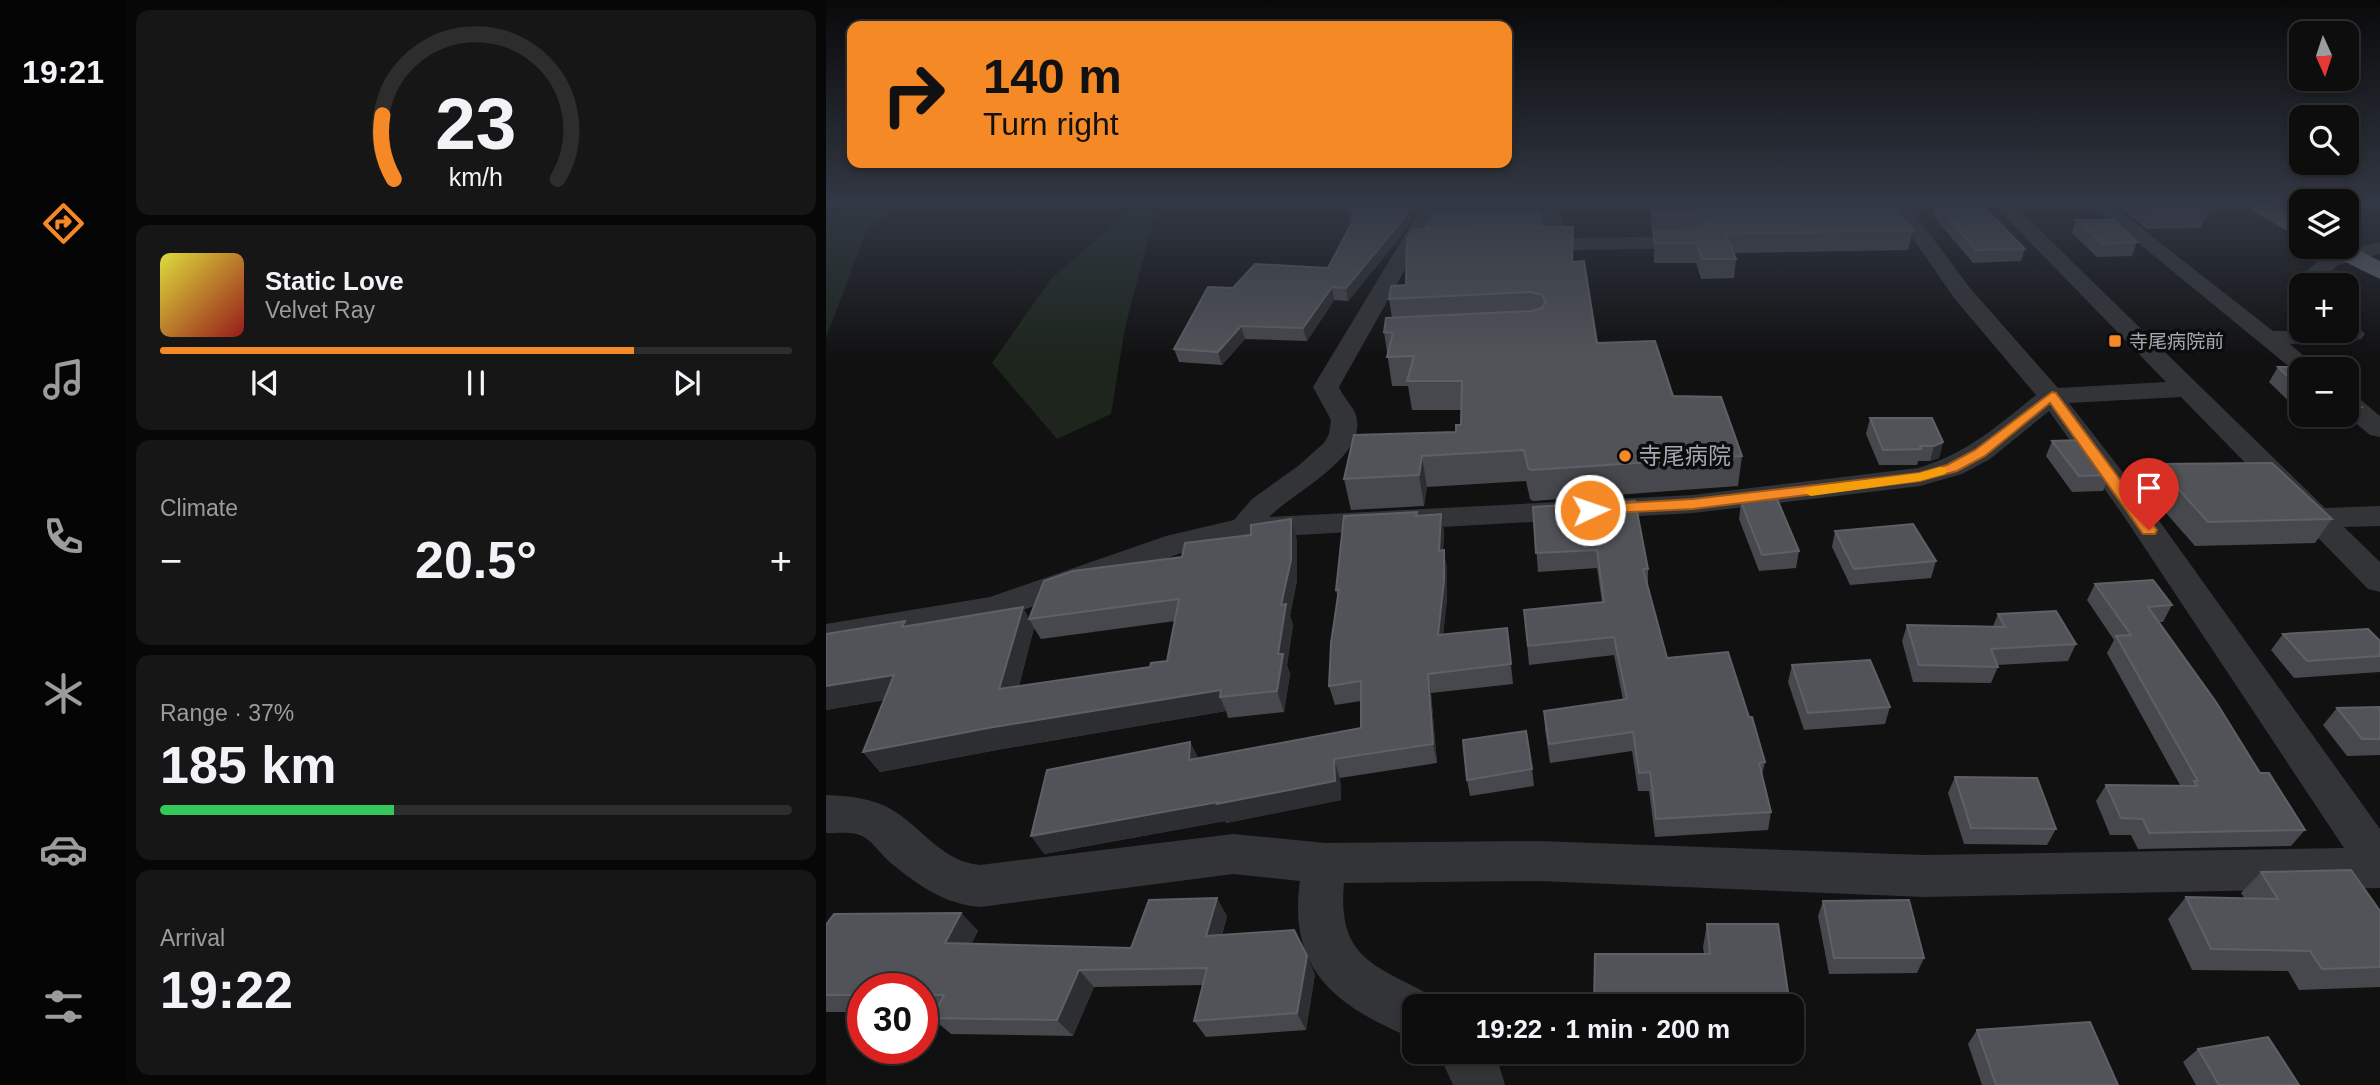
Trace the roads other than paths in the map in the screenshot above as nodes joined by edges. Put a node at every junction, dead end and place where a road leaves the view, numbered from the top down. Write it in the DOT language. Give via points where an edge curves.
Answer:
graph roads {
  1 [pos="1401,256"];
  2 [pos="1935,256"];
  3 [pos="2054,256"];
  4 [pos="2165,256"];
  5 [pos="2332,259"];
  6 [pos="2357,259"];
  7 [pos="2380,271"];
  8 [pos="2315,273"];
  9 [pos="1381,337"];
  10 [pos="2289,337"];
  11 [pos="1354,338"];
  12 [pos="2269,338"];
  13 [pos="2292,357"];
  14 [pos="2188,389"];
  15 [pos="2052,396"];
  16 [pos="2359,412"];
  17 [pos="2380,429"];
  18 [pos="2380,516"];
  19 [pos="2319,518"];
  20 [pos="1245,528"];
  21 [pos="2380,581"];
  22 [pos="826,637"];
  23 [pos="826,814"];
  24 [pos="1325,863"];
  25 [pos="2380,866"];
  26 [pos="1402,1007"];
  27 [pos="1473,1064"];
  28 [pos="1479,1085"];
  1 -- 11 [label="street"];
  2 -- 15 [label="street"];
  3 -- 14 [label="street"];
  4 -- 12 [label="street"];
  5 -- 8 [label="street"];
  6 -- 7 [label="highway"];
  9 -- 11 [label="street"];
  10 -- 12 [label="street"];
  11 -- 20 [label="street" via="1326,387 1345,423 1342,436 1303,477 1254,513"];
  12 -- 13 [label="street"];
  14 -- 15 [label="street"];
  14 -- 19 [label="street"];
  15 -- 20 [label="street" via="1980,453 1952,468 1920,477 1693,504"];
  15 -- 25 [label="street"];
  16 -- 17 [label="street"];
  18 -- 19 [label="street"];
  19 -- 21 [label="street"];
  20 -- 22 [label="street" via="1177,543 995,608"];
  23 -- 24 [label="street" via="856,815 879,824 906,850 958,884 1006,884 1233,854"];
  24 -- 25 [label="street" via="1538,862 1924,876"];
  24 -- 26 [label="street" via="1318,892 1324,938 1344,973"];
  27 -- 28 [label="street"];
}
